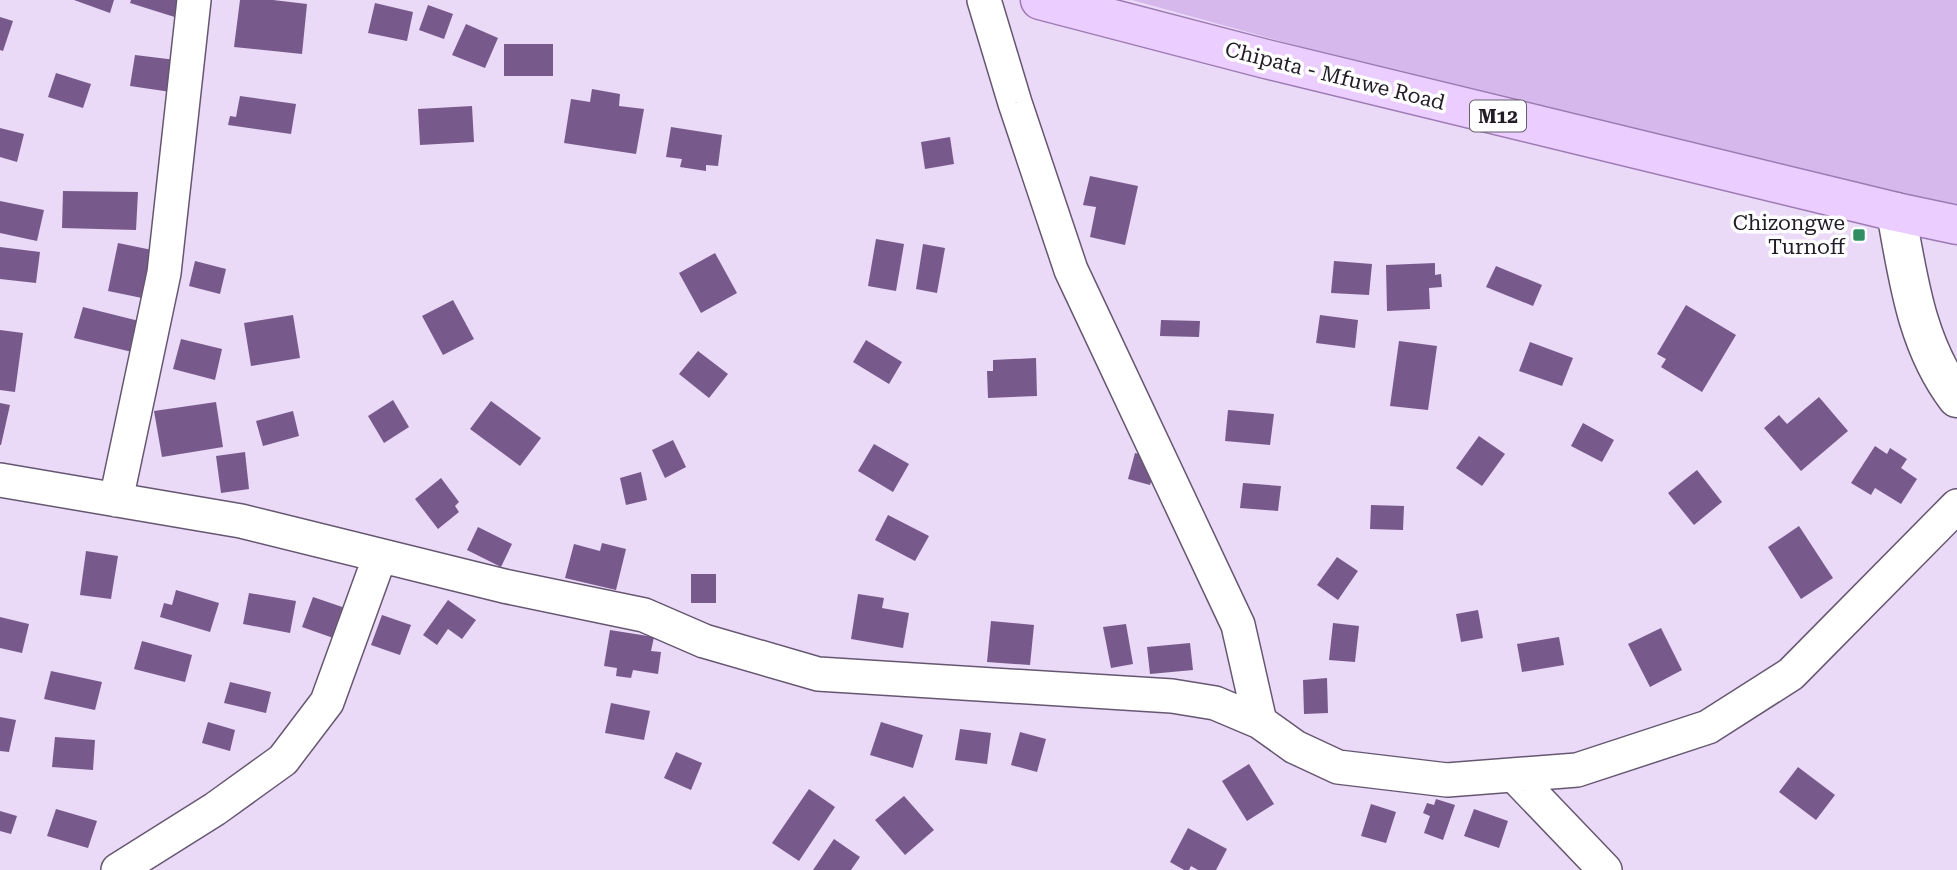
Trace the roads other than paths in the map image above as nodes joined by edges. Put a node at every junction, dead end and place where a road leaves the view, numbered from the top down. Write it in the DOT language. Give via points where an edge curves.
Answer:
graph roads {
  1 [pos="194,0"];
  2 [pos="984,0"];
  3 [pos="1040,0"];
  4 [pos="1896,212"];
  5 [pos="1957,225"];
  6 [pos="1957,398"];
  7 [pos="0,480"];
  8 [pos="116,500"];
  9 [pos="1957,506"];
  10 [pos="380,555"];
  11 [pos="1260,722"];
  12 [pos="1514,775"];
  13 [pos="118,870"];
  14 [pos="1605,870"];
  1 -- 8 [label="street" via="164,273"];
  2 -- 11 [label="street" via="1071,270 1238,625"];
  3 -- 4 [label="main road, Chipata - Mfuwe Road / M12" via="1344,79"];
  4 -- 5 [label="main road, Chipata - Mfuwe Road / M12"];
  4 -- 6 [label="street" via="1924,340"];
  7 -- 8 [label="street"];
  8 -- 10 [label="street" via="241,521"];
  9 -- 12 [label="street" via="1791,674 1708,727 1577,770"];
  10 -- 11 [label="street" via="644,615 704,641 818,674 1172,696 1215,704"];
  10 -- 13 [label="street" via="327,702 283,760"];
  11 -- 12 [label="street" via="1295,747 1338,766 1447,780"];
  12 -- 14 [label="street"];
}
